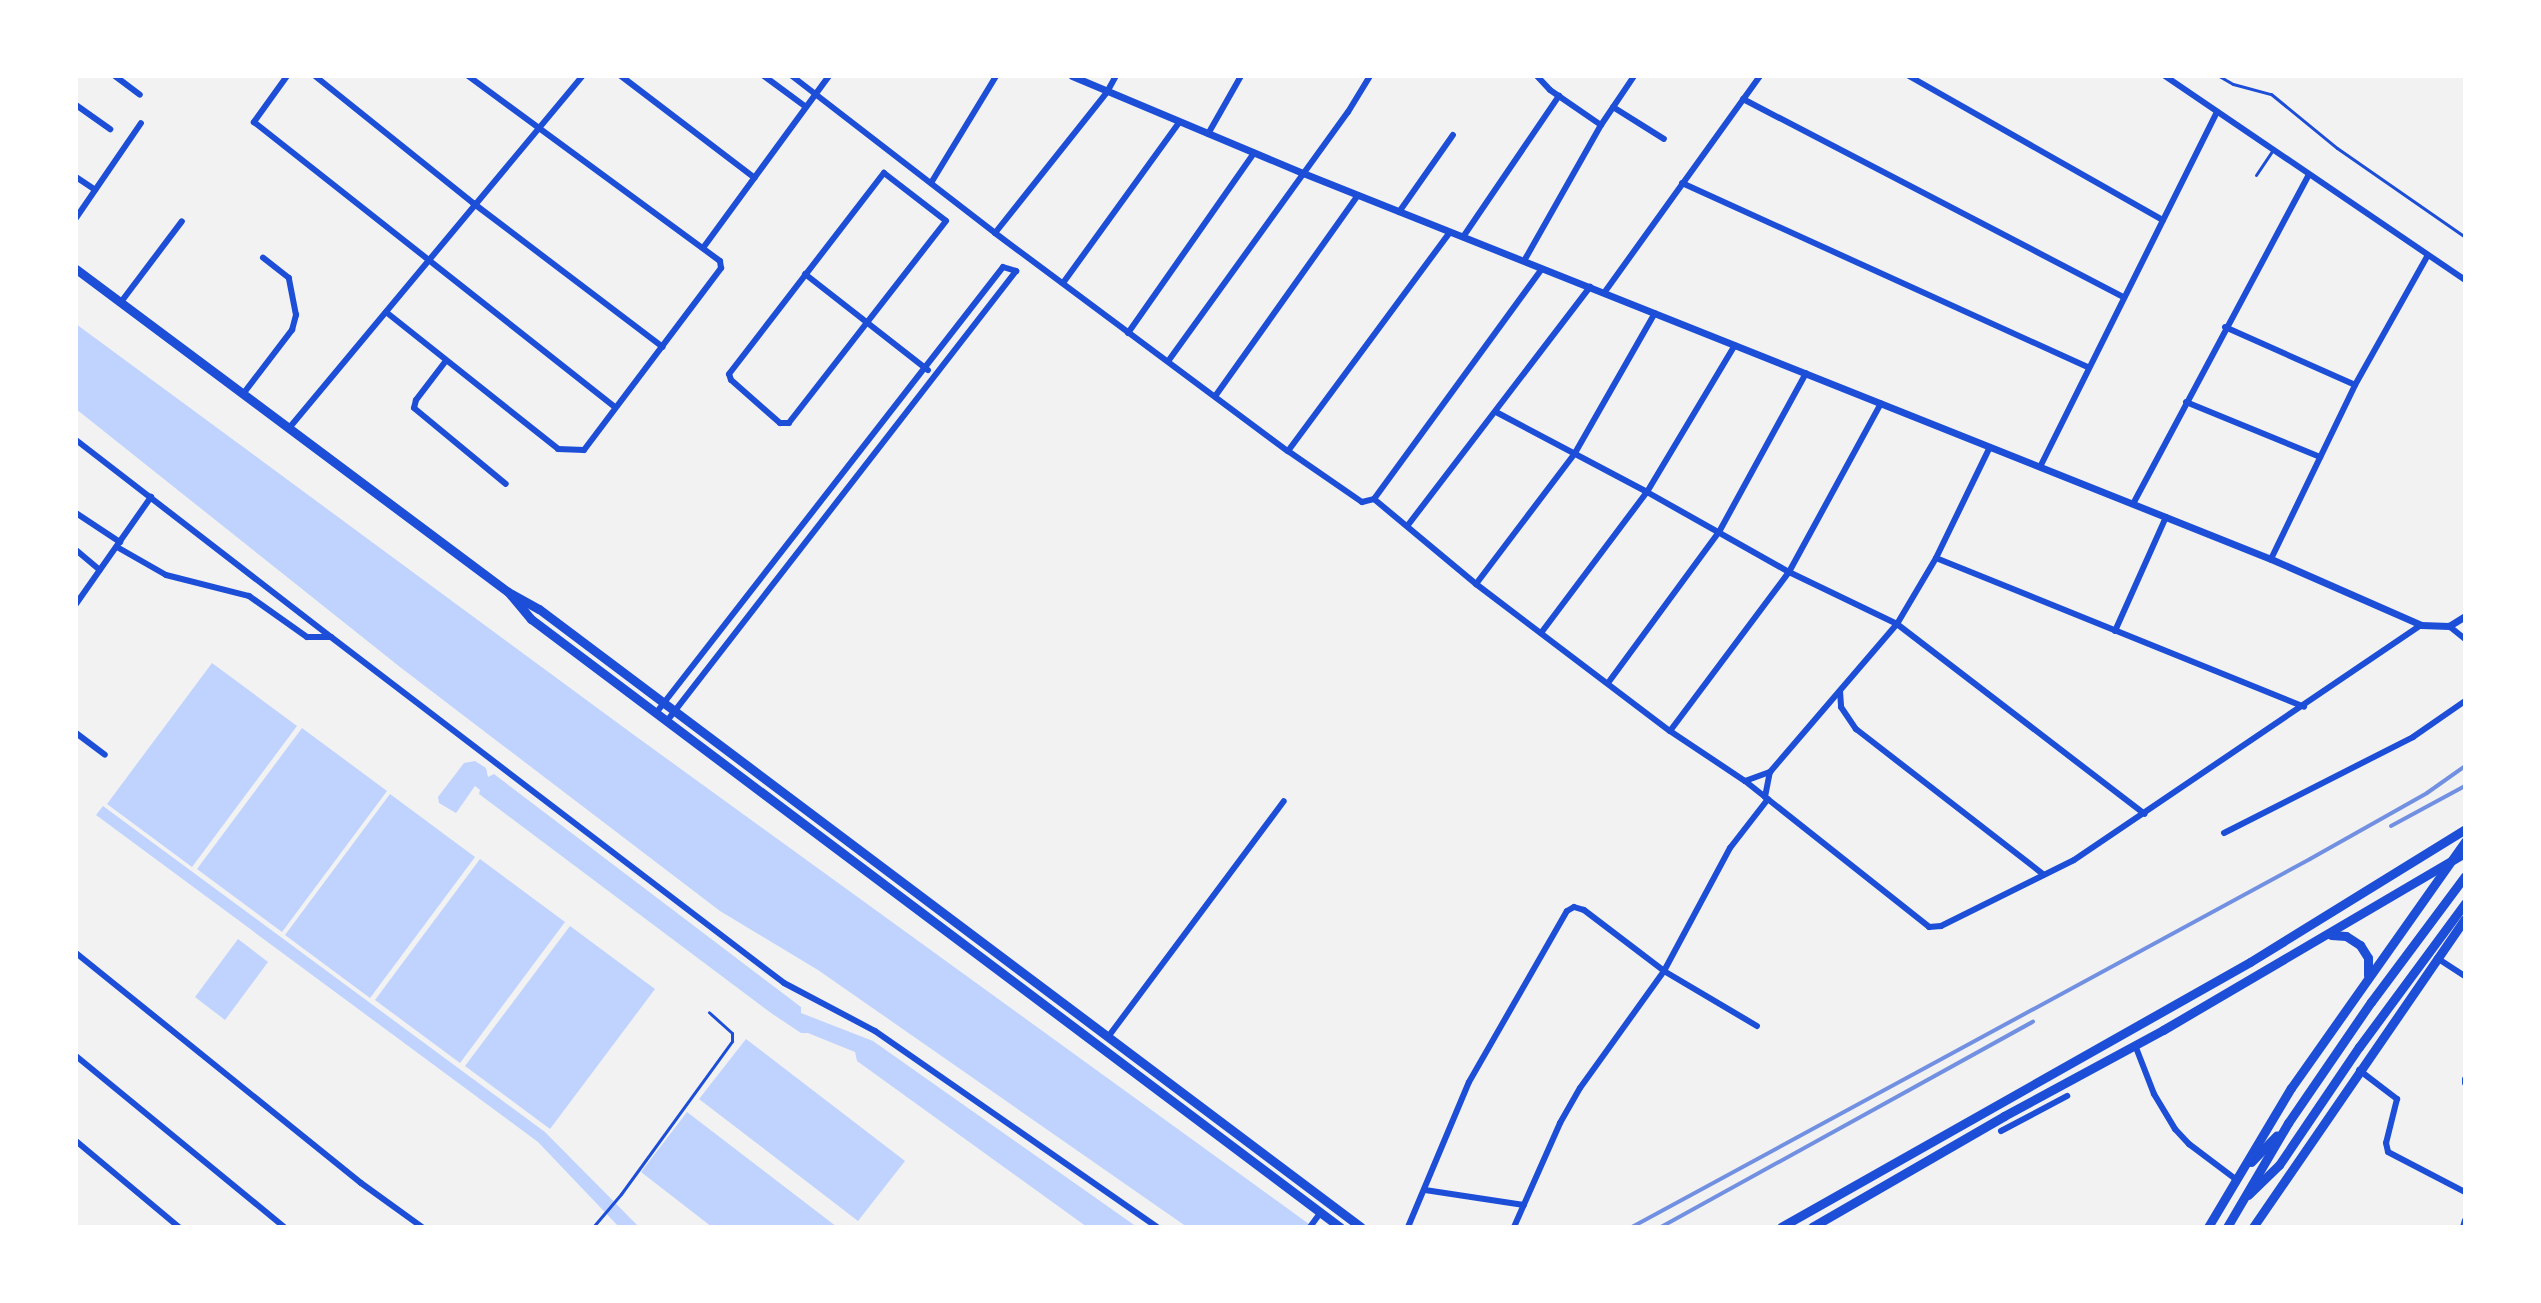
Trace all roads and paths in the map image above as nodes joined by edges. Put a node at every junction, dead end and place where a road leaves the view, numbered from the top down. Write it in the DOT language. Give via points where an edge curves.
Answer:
graph roads {
  1 [pos="115,76"];
  2 [pos="287,76"];
  3 [pos="315,76"];
  4 [pos="468,76"];
  5 [pos="582,76"];
  6 [pos="621,76"];
  7 [pos="764,76"];
  8 [pos="792,76"];
  9 [pos="829,76"];
  10 [pos="996,76"];
  11 [pos="1072,76"];
  12 [pos="1116,76"];
  13 [pos="1241,76"];
  14 [pos="1370,76"];
  15 [pos="1537,76"];
  16 [pos="1634,76"];
  17 [pos="1760,76"];
  18 [pos="1909,76"];
  19 [pos="2165,76"];
  20 [pos="2219,76"];
  21 [pos="1107,92"];
  22 [pos="140,95"];
  23 [pos="1559,96"];
  24 [pos="812,99"];
  25 [pos="1743,99"];
  26 [pos="76,105"];
  27 [pos="1613,107"];
  28 [pos="2217,112"];
  29 [pos="141,123"];
  30 [pos="1179,123"];
  31 [pos="1601,125"];
  32 [pos="110,129"];
  33 [pos="539,130"];
  34 [pos="1208,134"];
  35 [pos="1453,135"];
  36 [pos="1664,139"];
  37 [pos="2272,150"];
  38 [pos="1254,153"];
  39 [pos="1303,173"];
  40 [pos="2256,175"];
  41 [pos="2309,175"];
  42 [pos="76,177"];
  43 [pos="755,178"];
  44 [pos="931,183"];
  45 [pos="1682,183"];
  46 [pos="95,190"];
  47 [pos="1358,195"];
  48 [pos="473,203"];
  49 [pos="1399,212"];
  50 [pos="76,218"];
  51 [pos="2163,220"];
  52 [pos="182,221"];
  53 [pos="1450,232"];
  54 [pos="995,233"];
  55 [pos="1463,237"];
  56 [pos="2465,237"];
  57 [pos="703,248"];
  58 [pos="2428,255"];
  59 [pos="263,258"];
  60 [pos="427,260"];
  61 [pos="1524,261"];
  62 [pos="76,269"];
  63 [pos="1542,269"];
  64 [pos="805,274"];
  65 [pos="2465,280"];
  66 [pos="1063,283"];
  67 [pos="1590,287"];
  68 [pos="1604,293"];
  69 [pos="2124,297"];
  70 [pos="121,302"];
  71 [pos="386,312"];
  72 [pos="1655,313"];
  73 [pos="866,321"];
  74 [pos="2225,327"];
  75 [pos="1128,333"];
  76 [pos="1735,345"];
  77 [pos="663,347"];
  78 [pos="1169,360"];
  79 [pos="445,362"];
  80 [pos="2088,367"];
  81 [pos="926,368"];
  82 [pos="1806,373"];
  83 [pos="934,375"];
  84 [pos="2355,385"];
  85 [pos="243,394"];
  86 [pos="1216,395"];
  87 [pos="2186,402"];
  88 [pos="1881,403"];
  89 [pos="615,407"];
  90 [pos="1496,412"];
  91 [pos="290,427"];
  92 [pos="76,440"];
  93 [pos="1990,447"];
  94 [pos="1288,451"];
  95 [pos="1575,453"];
  96 [pos="2320,457"];
  97 [pos="2040,467"];
  98 [pos="506,484"];
  99 [pos="1647,492"];
  100 [pos="151,497"];
  101 [pos="1374,499"];
  102 [pos="2133,504"];
  103 [pos="76,513"];
  104 [pos="2166,517"];
  105 [pos="1408,525"];
  106 [pos="1719,532"];
  107 [pos="119,545"];
  108 [pos="76,550"];
  109 [pos="1936,558"];
  110 [pos="2271,559"];
  111 [pos="100,570"];
  112 [pos="1789,572"];
  113 [pos="1476,584"];
  114 [pos="508,592"];
  115 [pos="76,604"];
  116 [pos="2465,616"];
  117 [pos="1897,624"];
  118 [pos="2421,625"];
  119 [pos="2449,626"];
  120 [pos="2115,631"];
  121 [pos="1541,633"];
  122 [pos="331,637"];
  123 [pos="2465,639"];
  124 [pos="1608,683"];
  125 [pos="1840,691"];
  126 [pos="2465,701"];
  127 [pos="664,703"];
  128 [pos="2304,707"];
  129 [pos="675,712"];
  130 [pos="656,713"];
  131 [pos="667,721"];
  132 [pos="1670,731"];
  133 [pos="76,733"];
  134 [pos="105,755"];
  135 [pos="1770,772"];
  136 [pos="1745,781"];
  137 [pos="1766,798"];
  138 [pos="1284,801"];
  139 [pos="2145,814"];
  140 [pos="822,822"];
  141 [pos="2465,829"];
  142 [pos="834,831"];
  143 [pos="815,832"];
  144 [pos="2224,833"];
  145 [pos="826,841"];
  146 [pos="2465,841"];
  147 [pos="2465,853"];
  148 [pos="2449,863"];
  149 [pos="2043,874"];
  150 [pos="2465,876"];
  151 [pos="2465,903"];
  152 [pos="2465,919"];
  153 [pos="2402,931"];
  154 [pos="2322,938"];
  155 [pos="76,953"];
  156 [pos="2433,954"];
  157 [pos="1664,971"];
  158 [pos="2465,976"];
  159 [pos="2366,982"];
  160 [pos="709,1012"];
  161 [pos="1757,1026"];
  162 [pos="1108,1037"];
  163 [pos="2135,1045"];
  164 [pos="76,1056"];
  165 [pos="2359,1070"];
  166 [pos="2048,1093"];
  167 [pos="2067,1096"];
  168 [pos="2054,1103"];
  169 [pos="2018,1108"];
  170 [pos="2024,1119"];
  171 [pos="2288,1123"];
  172 [pos="2001,1131"];
  173 [pos="76,1141"];
  174 [pos="1260,1151"];
  175 [pos="1252,1161"];
  176 [pos="2243,1170"];
  177 [pos="2237,1180"];
  178 [pos="1425,1190"];
  179 [pos="2465,1192"];
  180 [pos="2246,1197"];
  181 [pos="1524,1205"];
  182 [pos="1320,1213"];
  183 [pos="2465,1220"];
  184 [pos="1311,1226"];
  185 [pos="179,1227"];
  186 [pos="284,1227"];
  187 [pos="422,1227"];
  188 [pos="593,1227"];
  189 [pos="1157,1227"];
  190 [pos="1340,1227"];
  191 [pos="1361,1227"];
  192 [pos="1408,1227"];
  193 [pos="1514,1227"];
  194 [pos="1781,1227"];
  195 [pos="1812,1227"];
  196 [pos="2208,1227"];
  197 [pos="2227,1227"];
  198 [pos="2253,1227"];
  199 [pos="2463,1227"];
  1 -- 22 [label="street"];
  2 -- 60 [label="street" via="253,119"];
  3 -- 48 [label="street"];
  4 -- 33 [label="street"];
  5 -- 33 [label="street"];
  6 -- 43 [label="street"];
  7 -- 24 [label="street"];
  8 -- 24 [label="street"];
  9 -- 24 [label="street"];
  10 -- 44 [label="street"];
  11 -- 21 [label="street"];
  12 -- 21 [label="street"];
  13 -- 34 [label="street"];
  14 -- 39 [label="street"];
  15 -- 23 [label="street"];
  16 -- 27 [label="street"];
  17 -- 25 [label="street"];
  18 -- 51 [label="street"];
  19 -- 28 [label="street"];
  20 -- 56 [label="lane" via="2271,94 2337,148"];
  21 -- 30 [label="street"];
  21 -- 54 [label="street"];
  23 -- 31 [label="street"];
  23 -- 55 [label="street"];
  24 -- 43 [label="street"];
  24 -- 44 [label="street"];
  25 -- 45 [label="street"];
  25 -- 69 [label="street"];
  26 -- 32 [label="street"];
  27 -- 31 [label="street"];
  27 -- 36 [label="street"];
  28 -- 37 [label="street"];
  28 -- 51 [label="street"];
  29 -- 46 [label="street"];
  30 -- 34 [label="street"];
  30 -- 66 [label="street"];
  31 -- 61 [label="street"];
  33 -- 48 [label="street"];
  33 -- 57 [label="street"];
  34 -- 38 [label="street"];
  35 -- 49 [label="street"];
  37 -- 40 [label="lane"];
  37 -- 41 [label="street"];
  38 -- 39 [label="street"];
  38 -- 75 [label="street"];
  39 -- 47 [label="street"];
  39 -- 78 [label="street"];
  41 -- 58 [label="street"];
  41 -- 74 [label="street"];
  42 -- 46 [label="street"];
  43 -- 57 [label="street"];
  44 -- 54 [label="street"];
  45 -- 68 [label="street"];
  45 -- 80 [label="street"];
  46 -- 50 [label="street"];
  47 -- 49 [label="street"];
  47 -- 86 [label="street"];
  48 -- 60 [label="street"];
  48 -- 77 [label="street"];
  49 -- 53 [label="street"];
  51 -- 69 [label="street"];
  52 -- 70 [label="street"];
  53 -- 55 [label="street"];
  53 -- 94 [label="street"];
  54 -- 66 [label="street"];
  55 -- 61 [label="street"];
  57 -- 77 [label="street" via="721,268"];
  58 -- 65 [label="street"];
  58 -- 84 [label="street"];
  59 -- 85 [label="street" via="289,278 296,315 292,330"];
  60 -- 71 [label="street"];
  60 -- 89 [label="street"];
  61 -- 63 [label="street"];
  62 -- 70 [label="main road"];
  63 -- 67 [label="street"];
  63 -- 101 [label="street"];
  64 -- 73 [label="street"];
  64 -- 73 [label="street" via="729,374 780,423 789,423"];
  64 -- 73 [label="street" via="884,173 945,217"];
  66 -- 75 [label="street"];
  67 -- 68 [label="street"];
  67 -- 90 [label="street"];
  68 -- 72 [label="street"];
  69 -- 80 [label="street"];
  70 -- 85 [label="main road"];
  71 -- 79 [label="street"];
  71 -- 91 [label="street"];
  72 -- 76 [label="street"];
  72 -- 95 [label="street"];
  73 -- 81 [label="street"];
  74 -- 84 [label="street"];
  74 -- 87 [label="street"];
  75 -- 78 [label="street"];
  76 -- 82 [label="street"];
  76 -- 99 [label="street"];
  77 -- 89 [label="street"];
  78 -- 86 [label="street"];
  79 -- 89 [label="street" via="560,449 586,449"];
  79 -- 98 [label="street" via="414,408"];
  80 -- 97 [label="street"];
  81 -- 83 [label="street"];
  81 -- 83 [label="street" via="1003,267 1016,271"];
  81 -- 127 [label="street"];
  82 -- 88 [label="street"];
  82 -- 106 [label="street"];
  83 -- 129 [label="street"];
  84 -- 96 [label="street"];
  85 -- 91 [label="main road"];
  86 -- 94 [label="street"];
  87 -- 96 [label="street"];
  87 -- 102 [label="street"];
  88 -- 93 [label="street"];
  88 -- 112 [label="street"];
  90 -- 95 [label="street"];
  90 -- 105 [label="street"];
  91 -- 114 [label="main road"];
  92 -- 100 [label="street"];
  93 -- 97 [label="street"];
  93 -- 109 [label="street"];
  94 -- 101 [label="street" via="1362,502"];
  95 -- 99 [label="street"];
  95 -- 113 [label="street"];
  96 -- 110 [label="street"];
  97 -- 102 [label="street"];
  99 -- 106 [label="street"];
  99 -- 121 [label="street"];
  100 -- 107 [label="street"];
  100 -- 122 [label="street"];
  101 -- 105 [label="street"];
  102 -- 104 [label="street"];
  103 -- 107 [label="street"];
  104 -- 110 [label="street"];
  104 -- 120 [label="street"];
  105 -- 113 [label="street"];
  106 -- 112 [label="street"];
  106 -- 124 [label="street"];
  107 -- 111 [label="street"];
  107 -- 122 [label="street" via="166,575 249,596 307,637"];
  108 -- 111 [label="street"];
  109 -- 117 [label="street"];
  109 -- 120 [label="street"];
  110 -- 118 [label="street"];
  111 -- 115 [label="street"];
  112 -- 117 [label="street"];
  112 -- 132 [label="street"];
  113 -- 121 [label="street"];
  114 -- 127 [label="main road" via="539,609"];
  114 -- 130 [label="main road" via="531,619"];
  116 -- 119 [label="street"];
  117 -- 125 [label="street"];
  117 -- 139 [label="street"];
  118 -- 119 [label="street"];
  118 -- 128 [label="street"];
  119 -- 123 [label="street"];
  120 -- 128 [label="street"];
  121 -- 124 [label="street"];
  122 -- 189 [label="street" via="784,983 875,1031"];
  124 -- 132 [label="street"];
  125 -- 135 [label="street"];
  125 -- 149 [label="street" via="1841,707 1856,729"];
  126 -- 144 [label="street" via="2413,737"];
  127 -- 129 [label="main road"];
  127 -- 130 [label="street"];
  128 -- 139 [label="street"];
  129 -- 131 [label="street"];
  129 -- 140 [label="main road"];
  130 -- 131 [label="main road"];
  131 -- 143 [label="main road"];
  132 -- 136 [label="street"];
  133 -- 134 [label="street"];
  135 -- 136 [label="street"];
  135 -- 137 [label="street"];
  136 -- 137 [label="street"];
  137 -- 149 [label="street" via="1929,927 1941,926"];
  137 -- 157 [label="street" via="1730,848"];
  138 -- 162 [label="street"];
  139 -- 149 [label="street"];
  140 -- 142 [label="main road"];
  140 -- 143 [label="main road"];
  141 -- 194 [label="main road" via="2250,962"];
  142 -- 145 [label="main road"];
  142 -- 162 [label="main road"];
  143 -- 145 [label="main road"];
  145 -- 175 [label="main road"];
  146 -- 148 [label="main road"];
  147 -- 148 [label="main road"];
  148 -- 153 [label="main road"];
  148 -- 154 [label="main road"];
  150 -- 171 [label="main road"];
  151 -- 156 [label="main road"];
  152 -- 156 [label="main road"];
  153 -- 156 [label="main road" via="2421,934"];
  153 -- 159 [label="main road"];
  154 -- 159 [label="main road" via="2338,934 2360,945 2368,958"];
  154 -- 163 [label="main road"];
  155 -- 187 [label="street"];
  156 -- 158 [label="street"];
  156 -- 165 [label="main road"];
  156 -- 180 [label="main road" via="2336,1080 2279,1165"];
  157 -- 161 [label="street"];
  157 -- 178 [label="street" via="1574,907 1567,911 1469,1082"];
  157 -- 181 [label="street" via="1580,1088"];
  159 -- 176 [label="main road" via="2277,1109"];
  160 -- 188 [label="lane" via="734,1036"];
  162 -- 174 [label="main road"];
  163 -- 166 [label="main road"];
  163 -- 177 [label="street" via="2175,1129"];
  164 -- 186 [label="street"];
  165 -- 179 [label="street" via="2397,1099 2388,1152"];
  165 -- 198 [label="main road"];
  166 -- 168 [label="street"];
  166 -- 169 [label="main road"];
  167 -- 168 [label="street"];
  168 -- 170 [label="street"];
  169 -- 170 [label="street"];
  169 -- 195 [label="main road"];
  170 -- 172 [label="street"];
  171 -- 176 [label="main road"];
  171 -- 180 [label="main road"];
  173 -- 185 [label="street"];
  174 -- 175 [label="main road"];
  174 -- 191 [label="main road"];
  175 -- 182 [label="main road"];
  176 -- 177 [label="main road"];
  177 -- 196 [label="main road"];
  178 -- 181 [label="street"];
  178 -- 192 [label="street"];
  180 -- 197 [label="main road"];
  181 -- 193 [label="street"];
  182 -- 184 [label="street"];
  182 -- 190 [label="main road"];
  183 -- 199 [label="street"];
}
